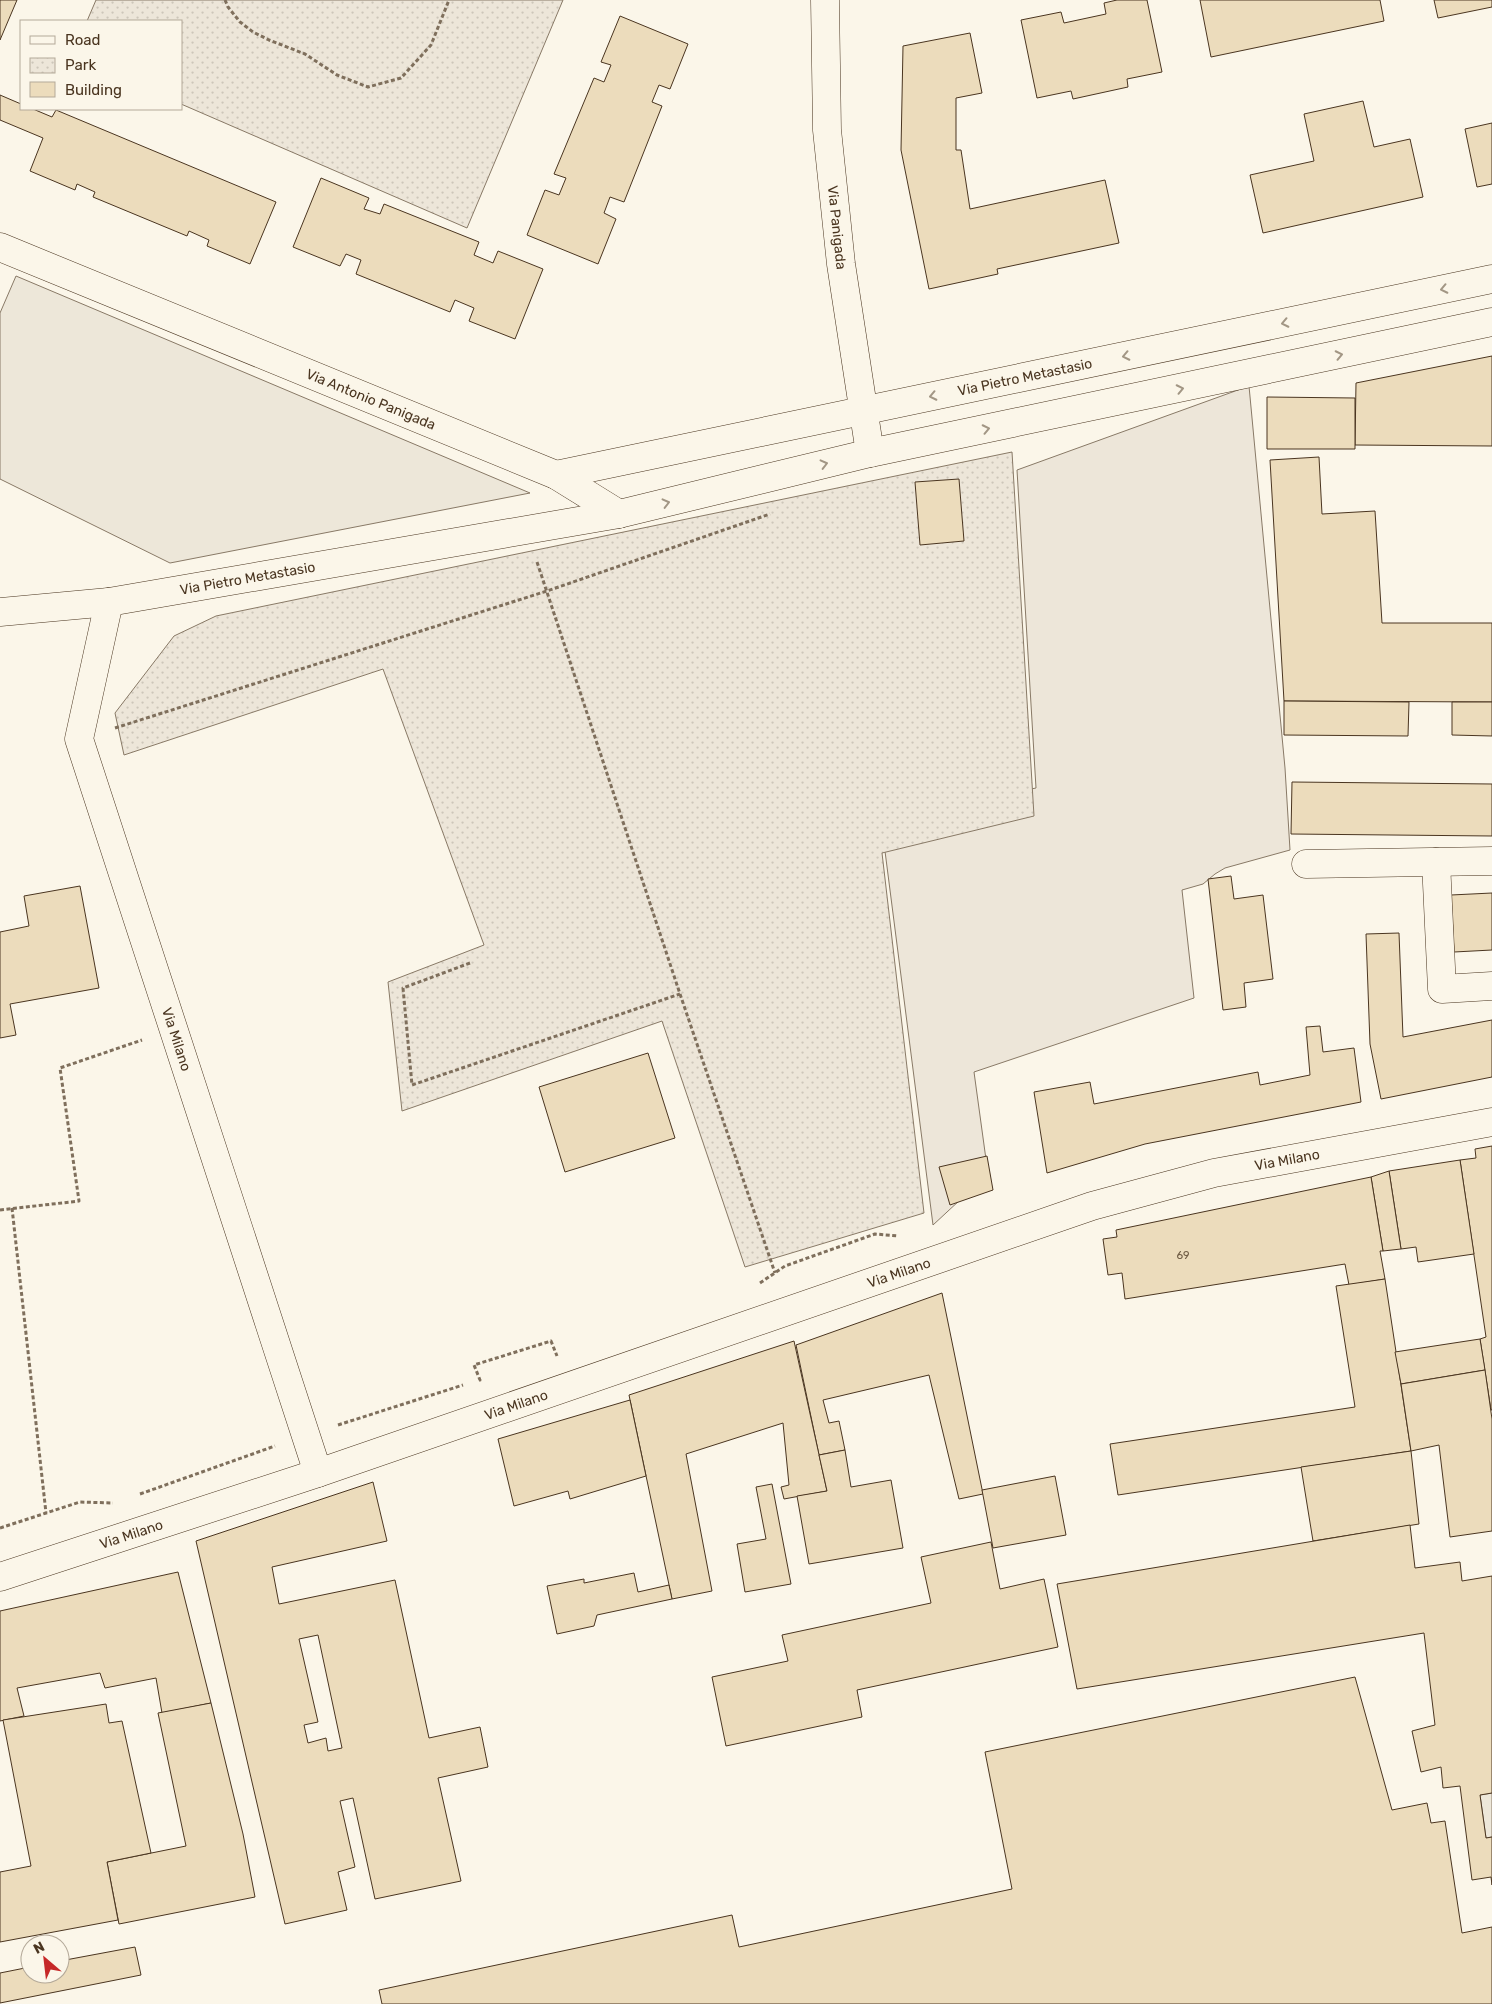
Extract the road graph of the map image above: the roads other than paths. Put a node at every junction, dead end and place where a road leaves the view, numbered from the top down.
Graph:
1 (824, 0) edge
2 (0, 247) edge
3 (1492, 279) edge
4 (1492, 322) edge
5 (863, 411) junction
6 (870, 453) junction
7 (556, 475) junction
8 (619, 514) junction
9 (109, 602) junction
10 (0, 612) edge
11 (1492, 861) edge
12 (1436, 862) junction
13 (1306, 864) dead end
14 (1492, 986) edge
15 (1492, 1122) edge
16 (318, 1472) junction
17 (0, 1578) edge

1 - 5 street, Via Panigada
2 - 7 street, Via Antonio Panigada
3 -> 5 street, Via Pietro Metastasio
6 -> 4 street
5 - 6 street, Via Panigada
5 - 7 street, Via Pietro Metastasio
8 -> 6 street
7 - 8 street, Via Antonio Panigada
8 - 9 street, Via Pietro Metastasio
9 - 10 street, Via Pietro Metastasio
9 - 16 street, Via Milano
11 - 12 street
12 - 13 street
12 - 14 street
15 - 16 street, Via Milano
16 - 17 street, Via Milano

